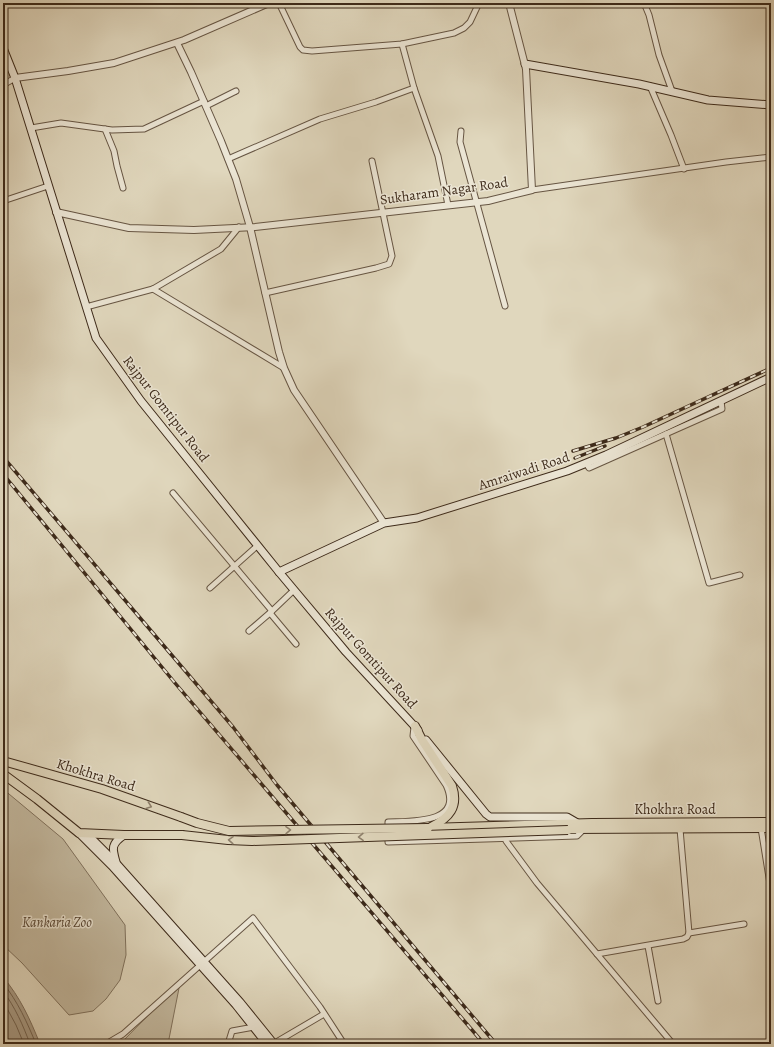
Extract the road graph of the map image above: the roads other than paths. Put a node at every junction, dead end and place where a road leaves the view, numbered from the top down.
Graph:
1 (269, 3) edge
2 (279, 3) edge
3 (479, 3) edge
4 (509, 3) edge
5 (644, 3) edge
6 (177, 43) junction
7 (402, 44) junction
8 (3, 48) edge
9 (5, 56) edge
10 (525, 64) junction
11 (15, 78) junction
12 (3, 85) edge
13 (650, 86) junction
14 (414, 88) junction
15 (236, 91) dead end
16 (672, 91) junction
17 (205, 104) junction
18 (771, 105) edge
19 (31, 128) junction
20 (105, 129) junction
21 (461, 131) dead end
22 (771, 157) edge
23 (228, 159) junction
24 (372, 161) dead end
25 (684, 169) junction
26 (48, 186) junction
27 (123, 188) dead end
28 (532, 190) junction
29 (3, 201) edge
30 (476, 202) junction
31 (448, 205) junction
32 (56, 212) junction
33 (383, 212) junction
34 (239, 227) junction
35 (250, 227) junction
36 (153, 289) junction
37 (265, 293) junction
38 (505, 306) dead end
39 (86, 307) junction
40 (284, 368) junction
41 (771, 378) edge
42 (721, 401) junction
43 (666, 434) junction
44 (586, 463) junction
45 (173, 492) dead end
46 (384, 523) junction
47 (257, 546) junction
48 (234, 567) junction
49 (279, 572) junction
50 (740, 574) dead end
51 (210, 588) dead end
52 (294, 590) junction
53 (271, 612) junction
54 (249, 631) dead end
55 (296, 644) dead end
56 (415, 726) junction
57 (3, 768) edge
58 (771, 822) edge
59 (568, 827) junction
60 (584, 827) junction
61 (428, 828) junction
62 (761, 828) junction
63 (771, 828) edge
64 (680, 829) junction
65 (78, 833) junction
66 (87, 834) junction
67 (124, 836) junction
68 (506, 841) dead end
69 (116, 863) junction
70 (771, 890) edge
71 (744, 924) dead end
72 (689, 932) junction
73 (648, 946) junction
74 (597, 954) junction
75 (202, 963) junction
76 (658, 1001) dead end
77 (324, 1014) junction
78 (254, 1027) junction
79 (106, 1044) edge
80 (228, 1044) edge
81 (267, 1044) edge
82 (274, 1044) edge
83 (344, 1044) edge
84 (673, 1044) edge

1 - 6 street
2 - 7 street
3 - 7 street
4 - 10 street
5 - 16 street
6 - 11 street
6 - 17 street
7 - 14 street
8 - 9 main road, Rajpur Gomtipur Road
9 - 11 main road, Rajpur Gomtipur Road
10 - 13 main road
10 - 28 street
11 - 12 street
11 - 19 main road, Rajpur Gomtipur Road
13 - 16 main road
13 - 25 street
14 - 23 street
14 - 31 street
15 - 17 street
16 - 18 main road
17 - 20 street
17 - 23 street
19 - 20 street
19 - 26 main road, Rajpur Gomtipur Road
20 - 27 street
21 - 30 street
22 - 25 street
23 - 35 street
24 - 33 street
25 - 28 street
26 - 29 street
26 - 32 main road, Rajpur Gomtipur Road
28 - 30 street, Sukharam Nagar Road
30 - 31 street, Sukharam Nagar Road
30 - 38 street
31 - 33 street, Sukharam Nagar Road
32 - 34 street, Sukharam Nagar Road
32 - 39 main road, Rajpur Gomtipur Road
33 - 35 street, Sukharam Nagar Road
33 - 37 street
34 - 35 street, Sukharam Nagar Road
34 - 36 street
35 - 37 street
36 - 39 street
36 - 40 street
37 - 40 street
39 - 47 main road, Rajpur Gomtipur Road
40 - 46 street
41 - 42 main road, Amraiwadi Road
42 - 43 street
42 - 44 main road, Amraiwadi Road
43 - 44 street
43 - 50 street
44 - 46 main road, Amraiwadi Road
45 - 48 street
46 - 49 main road, Amraiwadi Road
47 - 48 street
47 - 49 main road, Rajpur Gomtipur Road
48 - 51 street
48 - 53 street
49 - 52 main road, Rajpur Gomtipur Road
52 - 53 street
52 - 56 main road, Rajpur Gomtipur Road
53 - 54 street
53 - 55 street
56 - 60 main road, Rajpur Gomtipur Road
56 - 60 street
56 - 61 main road
57 -> 61 main road, Khokhra Road, bridge
57 - 65 main road
57 - 66 main road
58 - 60 main road, Khokhra Road
59 - 60 main road, Khokhra Road
59 - 61 main road, Khokhra Road
59 -> 67 main road, bridge
60 - 64 main road, Khokhra Road
62 - 63 main road, Khokhra Road
62 - 64 main road, Khokhra Road
62 - 70 street
64 - 72 street
65 - 66 main road
65 - 75 main road
66 - 67 main road
66 - 69 main road
67 - 69 main road
68 - 74 street
69 - 75 main road
71 - 72 street
72 - 73 street
73 - 74 street
73 - 76 street
74 - 84 street
75 - 77 street
75 - 78 main road
75 - 79 street
75 - 82 main road
77 - 82 street
77 - 83 street
78 - 80 street
78 - 81 main road

